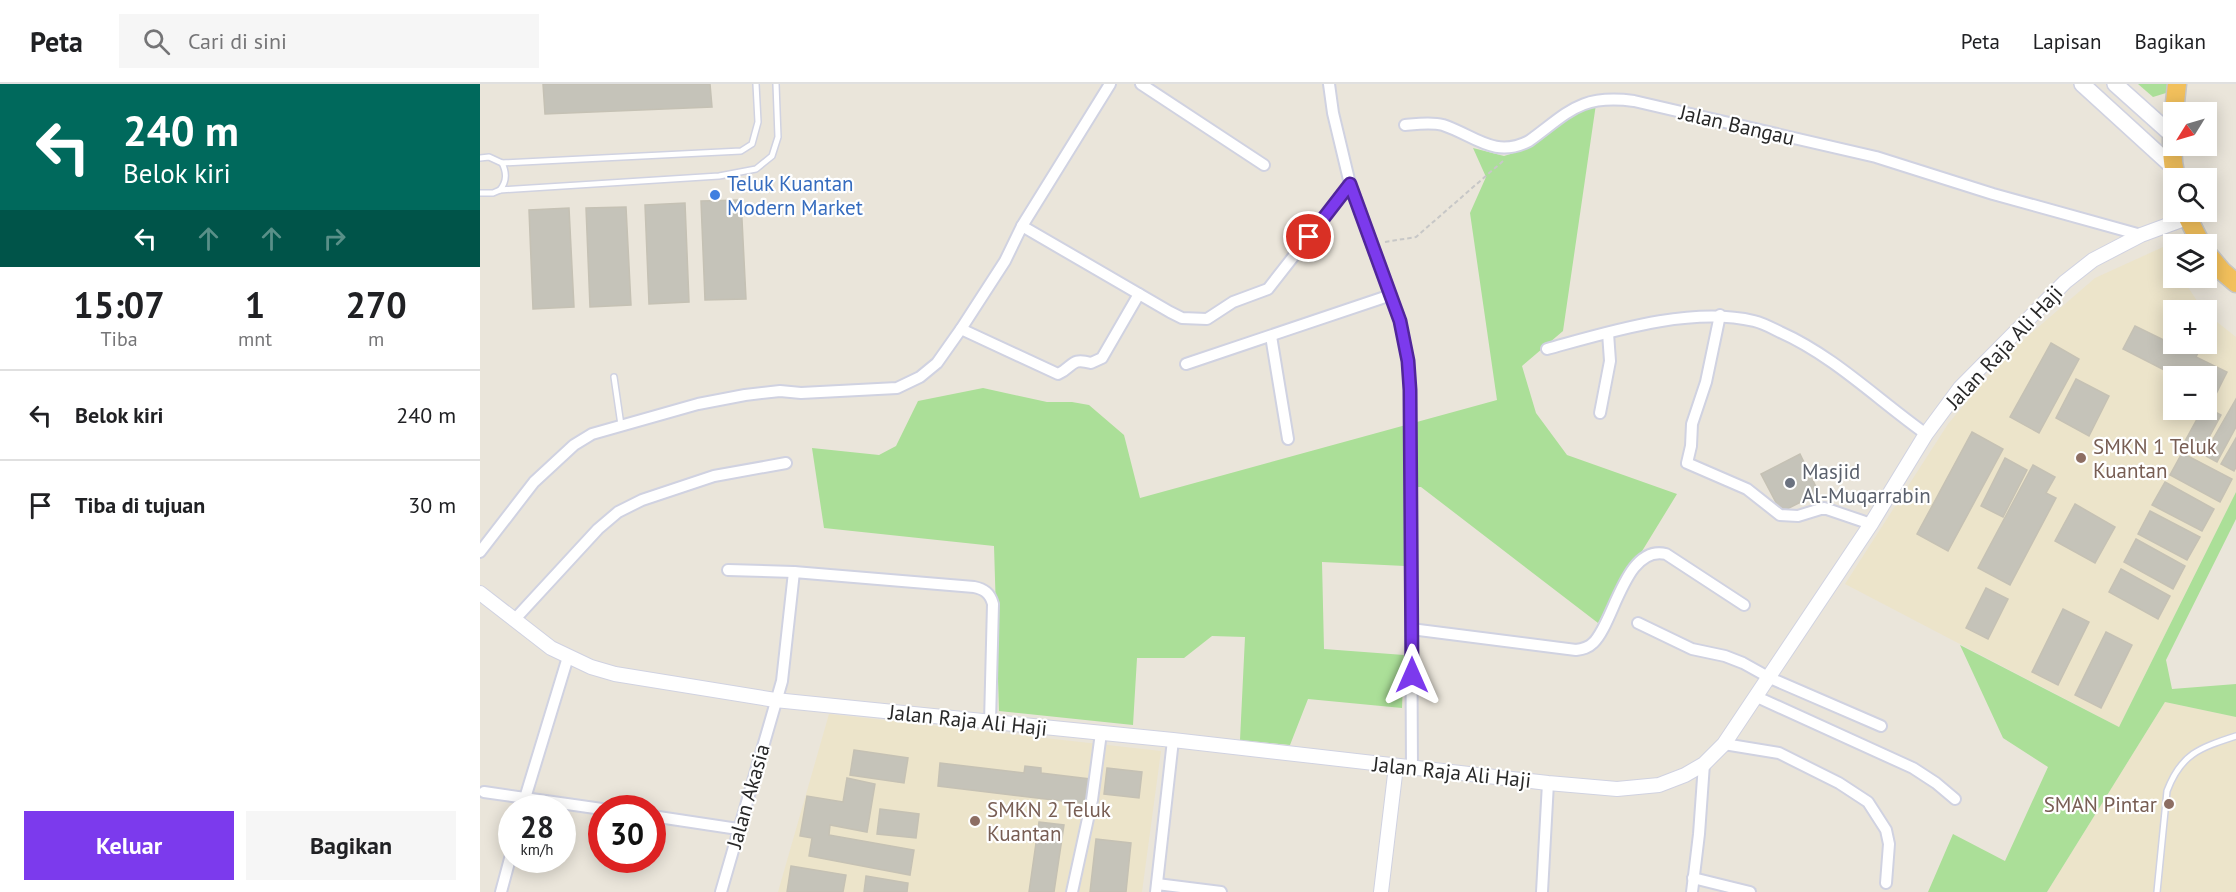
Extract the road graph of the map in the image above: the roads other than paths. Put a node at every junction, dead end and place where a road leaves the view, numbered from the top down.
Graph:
1 (756, 84) edge
2 (776, 84) edge
3 (1110, 84) edge
4 (1141, 84) edge
5 (1329, 84) edge
6 (2082, 84) edge
7 (2115, 84) edge
8 (2177, 84) edge
9 (2175, 102) edge
10 (1405, 125) dead end
11 (2163, 127) edge
12 (480, 158) edge
13 (502, 163) junction
14 (1264, 165) dead end
15 (2170, 168) edge
16 (1350, 184) junction
17 (500, 190) junction
18 (480, 193) edge
19 (2170, 222) edge
20 (1022, 226) junction
21 (2141, 235) junction
22 (2217, 265) edge
23 (2236, 283) edge
24 (1139, 294) junction
25 (1391, 295) junction
26 (1720, 315) junction
27 (961, 329) junction
28 (1608, 333) junction
29 (1271, 336) junction
30 (1547, 349) dead end
31 (1186, 364) dead end
32 (614, 377) dead end
33 (1600, 413) dead end
34 (621, 425) junction
35 (1926, 434) junction
36 (1288, 439) dead end
37 (786, 464) dead end
38 (1871, 524) junction
39 (480, 552) edge
40 (728, 570) dead end
41 (794, 572) junction
42 (480, 593) edge
43 (1744, 605) dead end
44 (515, 620) junction
45 (1638, 623) dead end
46 (1411, 629) junction
47 (568, 657) junction
48 (1770, 678) junction
49 (1757, 697) junction
50 (775, 700) junction
51 (990, 722) junction
52 (1881, 726) dead end
53 (1101, 733) junction
54 (2236, 736) edge
55 (1173, 741) junction
56 (1724, 744) junction
57 (1704, 764) junction
58 (1396, 766) junction
59 (1412, 767) junction
60 (1548, 783) junction
61 (484, 792) dead end
62 (526, 795) edge
63 (498, 796) edge
64 (1955, 799) dead end
65 (666, 818) edge
66 (738, 829) junction
67 (506, 873) edge
68 (1694, 878) junction
69 (1886, 883) dead end
70 (1157, 888) edge
71 (501, 892) edge
72 (721, 892) edge
73 (1071, 892) edge
74 (1221, 892) edge
75 (1381, 892) edge
76 (1542, 892) edge
77 (1692, 892) edge
78 (1750, 892) edge
79 (2157, 892) edge

1 - 13 lane
2 - 17 lane
3 - 20 street
4 - 14 street
5 - 16 street
6 - 15 main road
7 - 11 main road
8 - 9 highway
10 - 21 street, Jalan Bangau
12 - 13 lane
13 - 17 lane
16 - 24 street
16 - 25 street
17 - 18 lane
19 - 21 street, Jalan Raja Ali Haji
20 - 24 street
20 - 27 street
21 - 35 street, Jalan Raja Ali Haji
22 - 23 highway
24 - 27 street
25 - 29 street
25 - 46 street
26 - 28 street
26 - 35 street
26 - 38 street
27 - 34 street
28 - 30 street
28 - 33 street
29 - 31 street
29 - 36 street
32 - 34 lane
34 - 39 street
35 - 38 street, Jalan Raja Ali Haji
37 - 44 street
38 - 48 street, Jalan Raja Ali Haji
40 - 41 street
41 - 50 street, Jalan Akasia
41 - 51 street
42 - 44 street, Jalan Raja Ali Haji
43 - 46 street
44 - 47 street, Jalan Raja Ali Haji
45 - 48 street
46 - 59 street
47 - 50 street, Jalan Raja Ali Haji
47 - 62 street
48 - 49 street, Jalan Raja Ali Haji
48 - 52 street
49 - 56 street, Jalan Raja Ali Haji
49 - 64 street
50 - 51 street, Jalan Raja Ali Haji
50 - 66 street, Jalan Akasia
51 - 53 street, Jalan Raja Ali Haji
53 - 55 street, Jalan Raja Ali Haji
53 - 73 street
54 - 79 lane
55 - 58 street, Jalan Raja Ali Haji
55 - 70 street
56 - 57 street, Jalan Raja Ali Haji
56 - 69 street
57 - 60 street, Jalan Raja Ali Haji
57 - 68 street
58 - 59 street, Jalan Raja Ali Haji
58 - 75 street
59 - 60 street, Jalan Raja Ali Haji
60 - 76 street
61 - 63 street
65 - 66 street
66 - 72 street, Jalan Akasia
67 - 71 street
68 - 77 street
68 - 78 street
70 - 74 street

